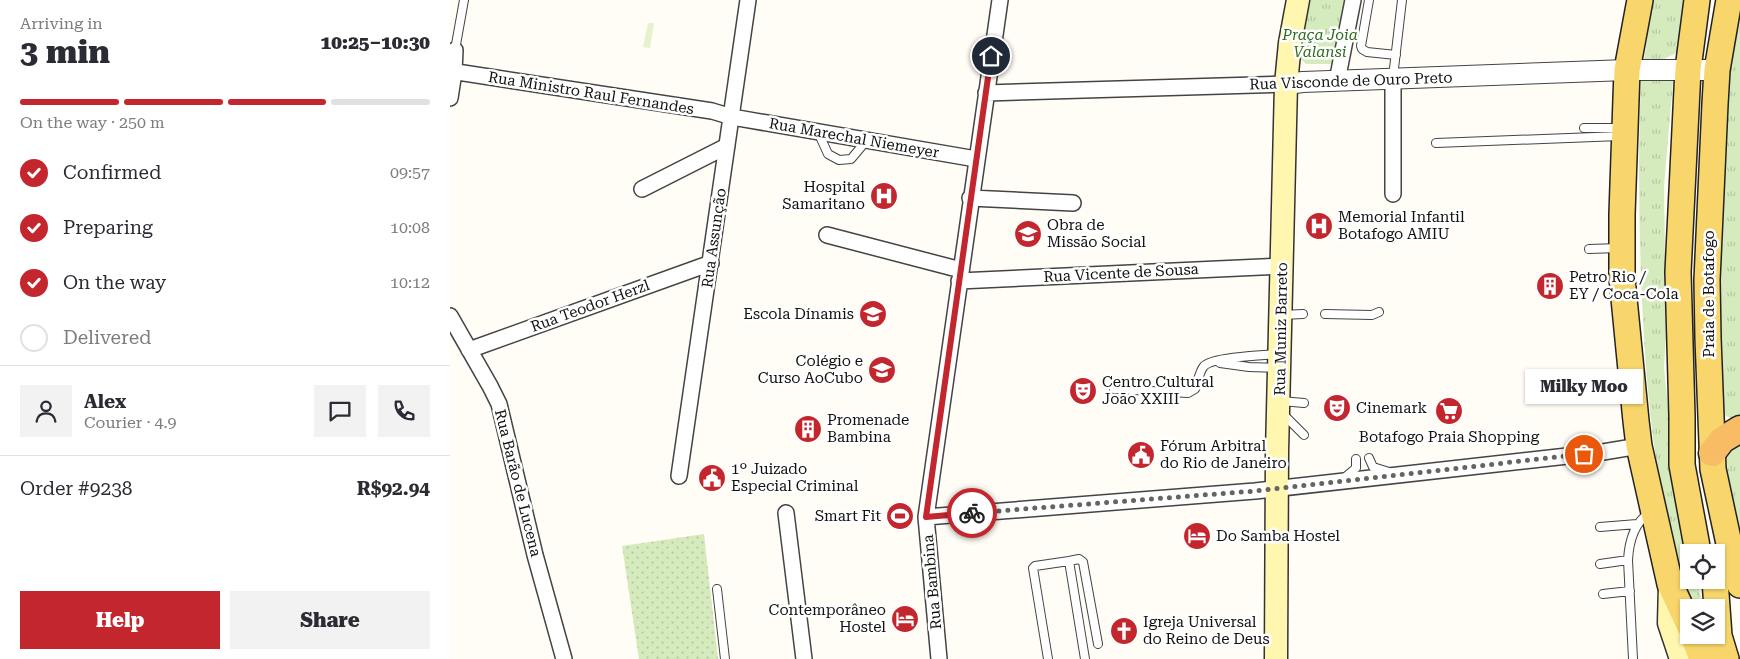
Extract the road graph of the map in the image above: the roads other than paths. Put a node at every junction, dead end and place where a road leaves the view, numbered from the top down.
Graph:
1 (464, 0) edge
2 (748, 0) edge
3 (1000, 0) edge
4 (1298, 0) edge
5 (1353, 0) edge
6 (1369, 0) edge
7 (1402, 0) edge
8 (1640, 0) edge
9 (1697, 0) edge
10 (1729, 0) edge
11 (455, 50) joint
12 (1396, 55) junction
13 (1688, 69) junction
14 (1627, 70) junction
15 (1717, 70) junction
16 (452, 71) edge
17 (1393, 79) junction
18 (1337, 82) junction
19 (1286, 84) junction
20 (986, 93) junction
21 (450, 98) edge
22 (732, 117) junction
23 (1584, 128) dead end
24 (818, 132) junction
25 (1625, 132) junction
26 (867, 140) junction
27 (1436, 143) dead end
28 (727, 146) junction
29 (976, 159) junction
30 (642, 189) dead end
31 (1393, 194) dead end
32 (970, 198) junction
33 (1073, 203) dead end
34 (827, 235) dead end
35 (1589, 248) dead end
36 (1622, 248) junction
37 (711, 263) junction
38 (1282, 266) junction
39 (960, 276) junction
40 (1379, 312) dead end
41 (1325, 314) dead end
42 (450, 316) edge
43 (469, 350) junction
44 (1281, 361) junction
45 (1211, 362) junction
46 (1114, 389) dead end
47 (1304, 403) dead end
48 (1279, 405) junction
49 (1740, 429) edge
50 (1304, 435) dead end
51 (1639, 446) junction
52 (1369, 458) dead end
53 (1356, 460) dead end
54 (1713, 461) junction
55 (1403, 475) junction
56 (679, 476) dead end
57 (1338, 482) junction
58 (1277, 487) junction
59 (786, 513) dead end
60 (1646, 516) junction
61 (926, 517) junction
62 (1600, 527) dead end
63 (1696, 544) edge
64 (1713, 544) edge
65 (1628, 560) junction
66 (1070, 561) junction
67 (1600, 564) dead end
68 (1670, 584) junction
69 (1740, 586) edge
70 (717, 589) dead end
71 (1630, 591) junction
72 (1603, 594) dead end
73 (1680, 606) edge
74 (1098, 644) dead end
75 (1696, 644) edge
76 (564, 659) edge
77 (725, 659) edge
78 (804, 659) edge
79 (939, 659) edge
80 (1048, 659) edge
81 (1085, 659) edge
82 (1276, 659) edge
83 (1633, 659) edge
84 (1681, 659) edge
85 (1702, 659) edge

1 - 11 lane
2 - 22 street, Rua Assunção
3 - 20 street, Rua Bambina
4 - 19 main road, Rua Muniz Barreto
5 - 18 street
6 - 12 lane
7 - 12 lane
8 - 14 main road
9 - 13 main road, Praia de Botafogo
10 - 15 main road, Praia de Botafogo
11 - 16 street
12 - 17 lane
13 - 14 street, Rua Visconde de Ouro Preto
13 - 15 street, Rua Visconde de Ouro Preto
13 - 63 main road, Praia de Botafogo
14 - 17 street, Rua Visconde de Ouro Preto
14 - 25 main road
15 - 54 main road, Praia de Botafogo
16 - 21 street
16 - 22 street, Rua Ministro Raul Fernandes
17 - 18 street, Rua Visconde de Ouro Preto
17 - 31 street
18 - 19 street, Rua Visconde de Ouro Preto
19 - 20 street, Rua Visconde de Ouro Preto
19 - 38 main road, Rua Muniz Barreto
20 - 29 street, Rua Bambina
22 - 24 street, Rua Marechal Niemeyer
22 - 28 street, Rua Assunção
23 - 25 lane
24 - 26 street, Rua Marechal Niemeyer
24 - 26 lane
25 - 27 lane
25 - 36 main road
26 - 29 street, Rua Marechal Niemeyer
28 - 30 street
28 - 37 street, Rua Assunção
29 - 32 street, Rua Bambina
32 - 33 street
32 - 39 street, Rua Bambina
34 - 39 street, Rua Vicente de Sousa
35 - 36 lane
36 - 51 main road
37 - 43 street, Rua Teodor Herzl
37 - 56 street, Rua Assunção
38 - 39 street, Rua Vicente de Sousa
38 - 44 main road, Rua Muniz Barreto
39 - 61 street, Rua Bambina
40 - 41 lane
42 - 43 street, Rua Barão de Lucena
43 - 76 street, Rua Barão de Lucena
44 - 45 lane
44 - 45 lane
44 - 48 main road, Rua Muniz Barreto
45 - 46 lane
47 - 48 lane
48 - 50 lane
48 - 58 main road, Rua Muniz Barreto
49 - 54 highway
51 - 55 street
51 - 60 main road
52 - 55 lane
53 - 57 lane
54 - 64 main road
54 - 69 main road, Praia de Botafogo
55 - 57 street
57 - 58 street
58 - 61 street
58 - 82 main road, Rua Muniz Barreto
59 - 78 street
60 - 62 lane
60 - 65 lane
60 - 68 main road
61 - 79 street, Rua Bambina
65 - 67 lane
65 - 71 lane
66 - 74 lane
66 - 80 lane
66 - 81 lane
68 - 73 main road
68 - 84 main road
70 - 77 lane
71 - 72 lane
71 - 83 lane
75 - 85 main road

